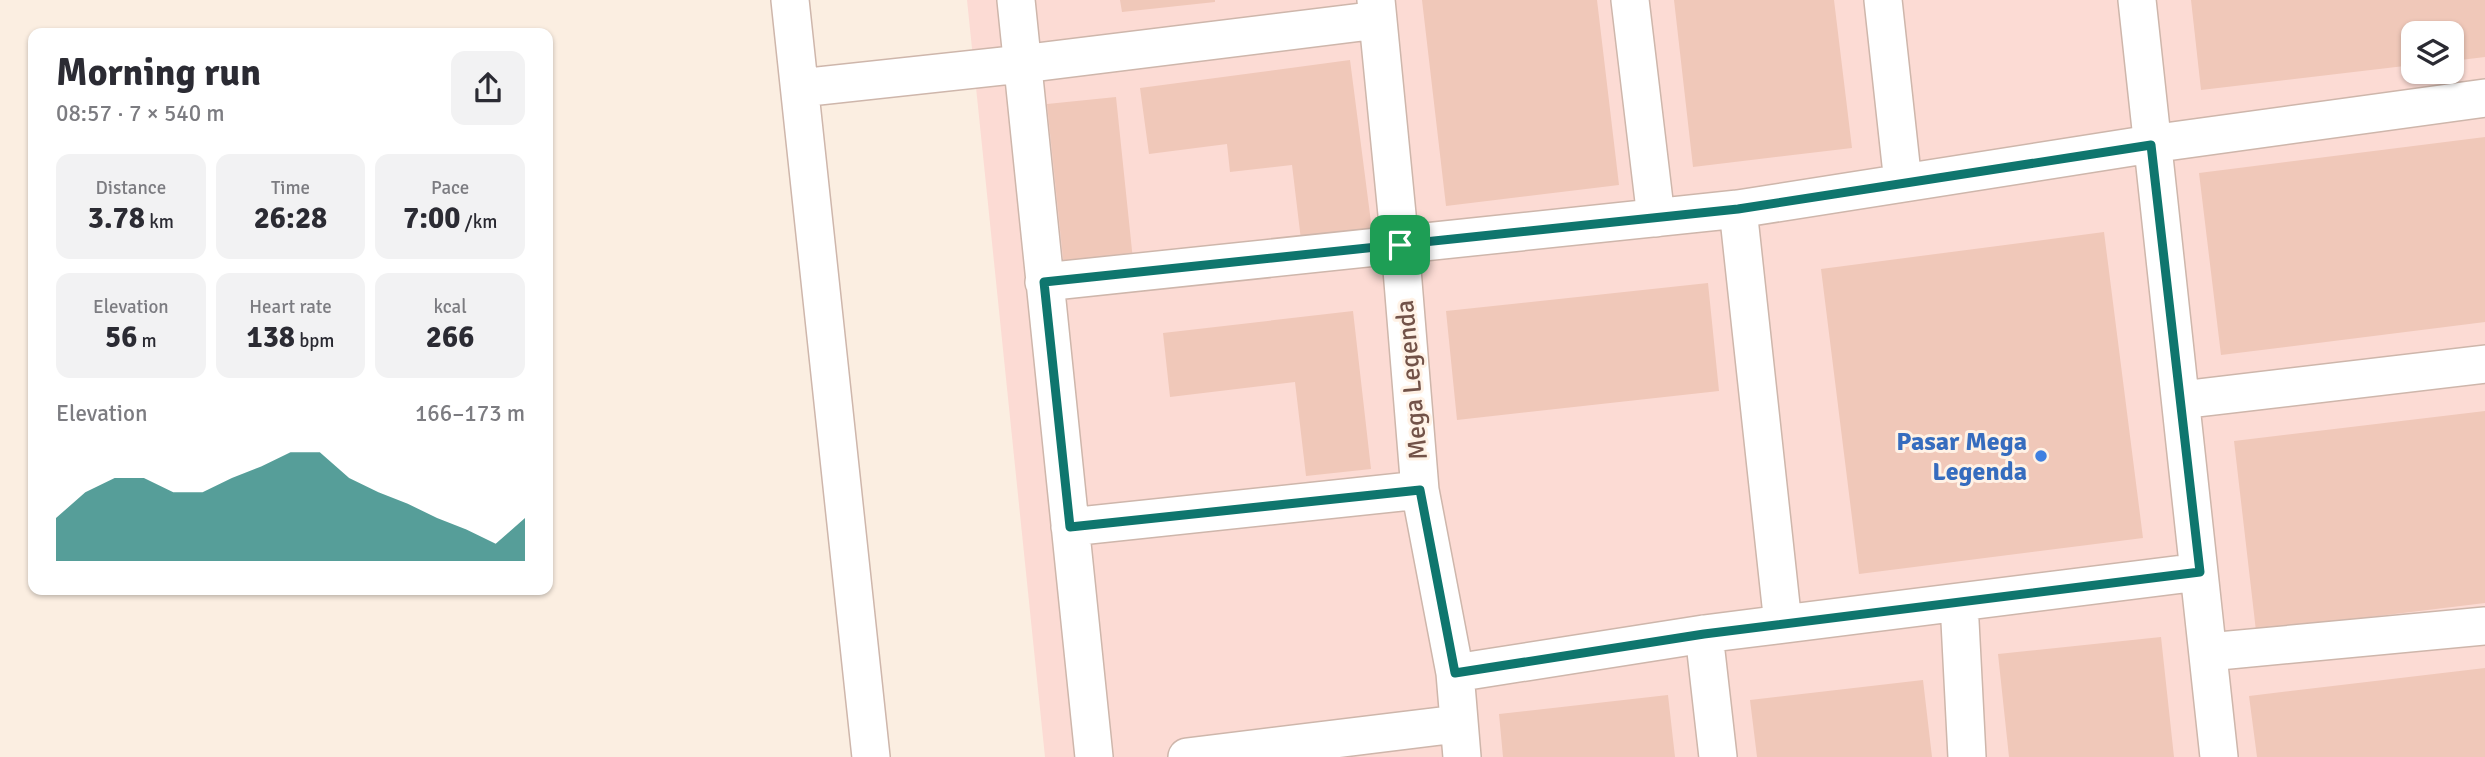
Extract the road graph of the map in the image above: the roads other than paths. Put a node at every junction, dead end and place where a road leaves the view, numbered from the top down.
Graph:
1 (790, 0) edge
2 (1016, 0) edge
3 (1630, 0) edge
4 (1882, 0) edge
5 (2137, 0) edge
6 (1377, 10) edge
7 (1022, 64) junction
8 (800, 88) junction
9 (2485, 98) edge
10 (2151, 145) junction
11 (1903, 183) junction
12 (1738, 209) junction
13 (1656, 218) junction
14 (1400, 245) junction
15 (1044, 282) junction
16 (2485, 364) edge
17 (2181, 400) junction
18 (1420, 490) junction
19 (1070, 527) junction
20 (2200, 572) junction
21 (1959, 602) junction
22 (1783, 624) junction
23 (2485, 625) edge
24 (1704, 634) junction
25 (2208, 652) junction
26 (1455, 673) junction
27 (1460, 741) edge
28 (871, 757) edge
29 (1094, 757) edge
30 (1187, 757) edge
31 (1718, 757) edge
32 (1967, 757) edge
33 (2219, 757) edge

1 - 8 street
2 - 7 street
3 - 13 street
4 - 11 street
5 - 10 street
6 - 7 street
6 - 14 street, Mega Legenda
7 - 8 street
7 - 15 street
8 - 28 street
9 - 10 street
10 - 11 street
10 - 17 street
11 - 12 street
12 - 13 street
12 - 22 street
13 - 14 street
14 - 15 street
14 - 18 street, Mega Legenda
15 - 19 street
16 - 17 street
17 - 20 street
18 - 19 street
18 - 26 street, Mega Legenda
19 - 29 street
20 - 21 street
20 - 25 street
21 - 22 street
21 - 32 street
22 - 24 street
23 - 25 street
24 - 26 street
24 - 31 street
25 - 33 street
26 - 27 street, Mega Legenda
27 - 30 street

